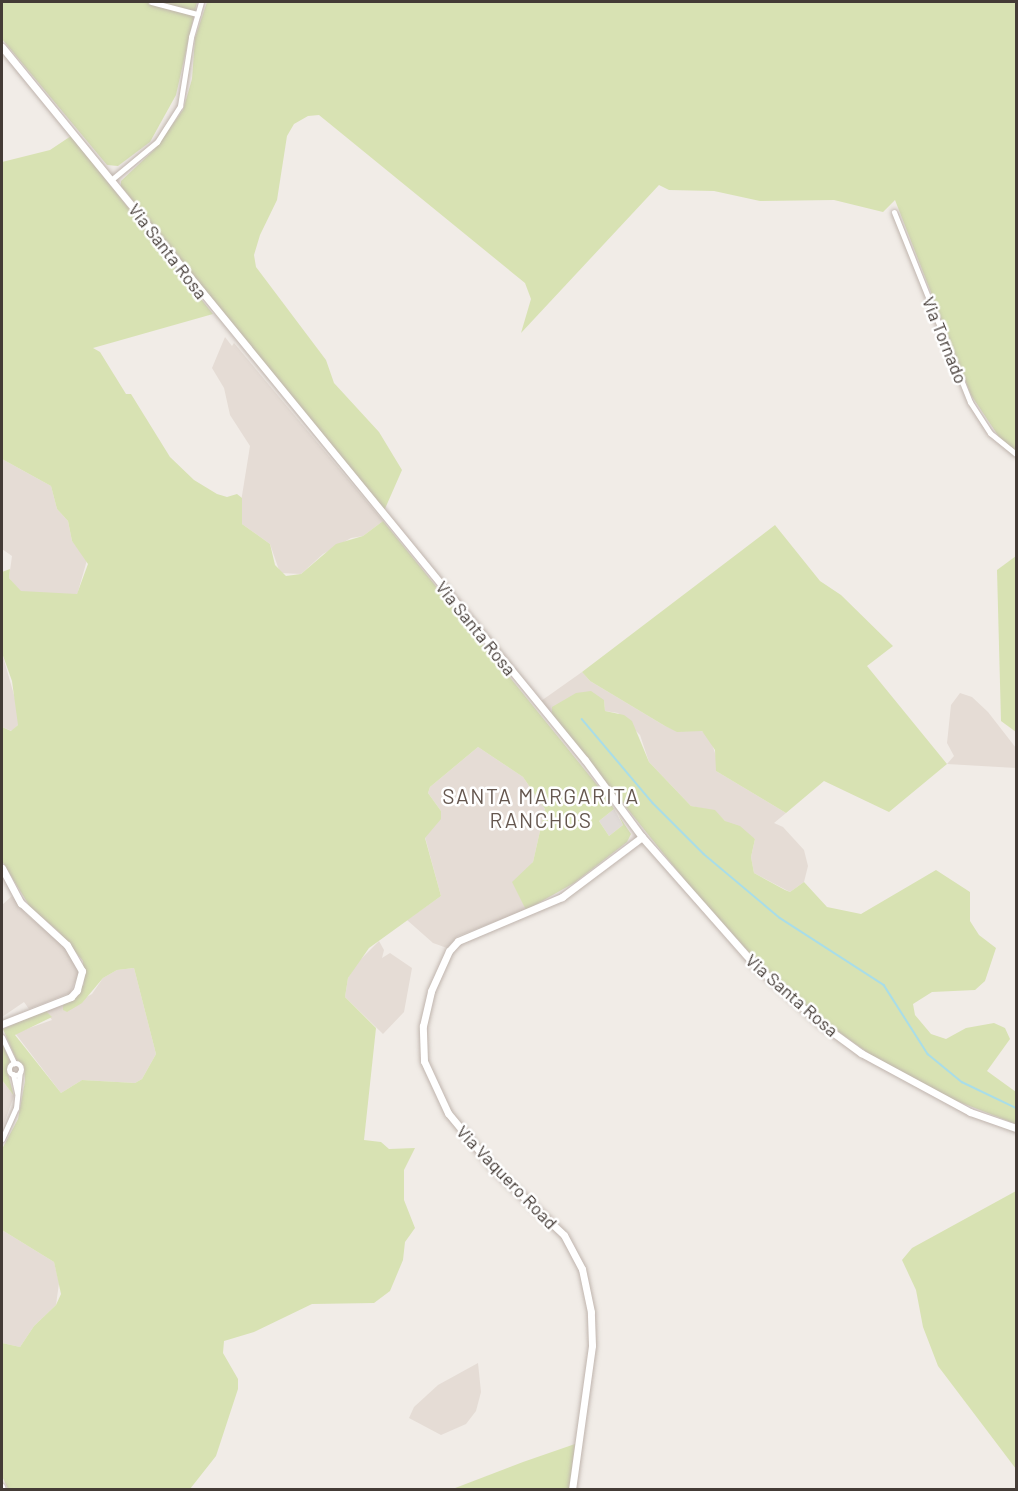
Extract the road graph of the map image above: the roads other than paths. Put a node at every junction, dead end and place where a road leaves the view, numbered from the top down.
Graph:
1 (151, 2) edge
2 (201, 2) edge
3 (197, 14) junction
4 (2, 47) edge
5 (111, 180) junction
6 (894, 212) dead end
7 (1017, 454) edge
8 (642, 837) junction
9 (2, 868) edge
10 (2, 1024) edge
11 (2, 1037) edge
12 (14, 1063) junction
13 (20, 1072) junction
14 (13, 1074) junction
15 (18, 1095) junction
16 (1017, 1128) edge
17 (2, 1139) edge
18 (572, 1490) edge

1 - 3 street
2 - 3 street
3 - 5 street
4 - 5 street, Via Santa Rosa
5 - 8 street, Via Santa Rosa
6 - 7 street, Via Tornado
8 - 16 street, Via Santa Rosa
8 - 18 street, Via Vaquero Road
9 - 10 street
11 - 12 street
12 - 13 street
12 - 14 street
13 - 14 street
13 - 15 street
14 - 15 street
15 - 17 street

